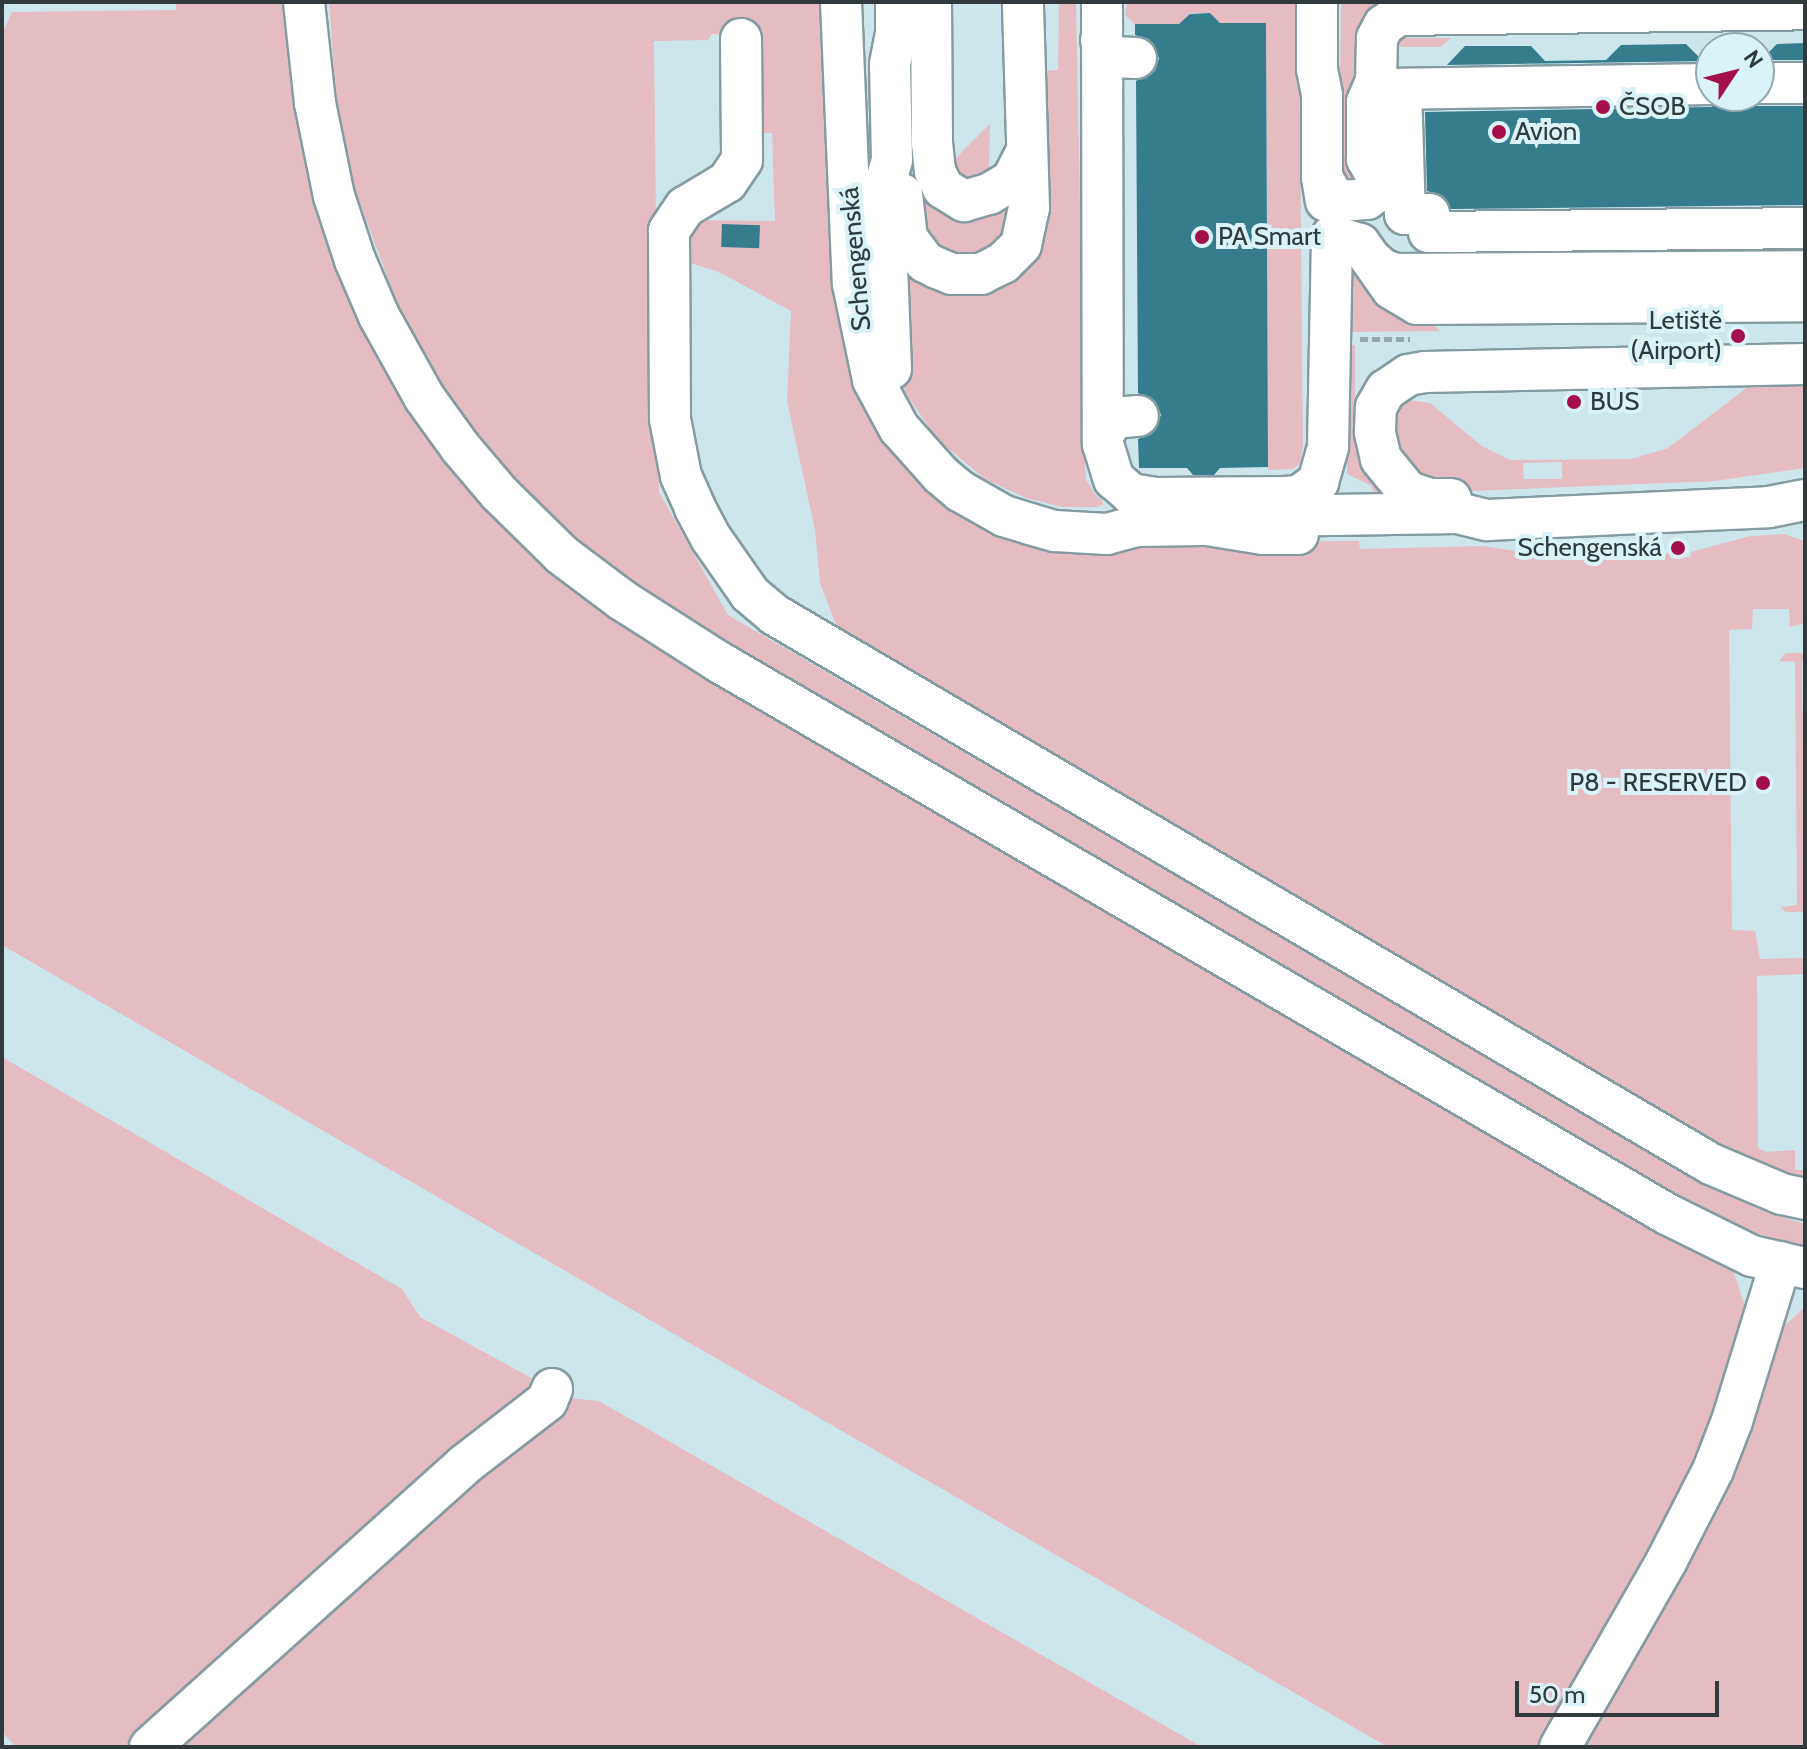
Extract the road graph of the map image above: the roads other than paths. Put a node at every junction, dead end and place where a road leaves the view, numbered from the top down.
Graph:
1 (304, 2) edge
2 (896, 2) edge
3 (931, 2) edge
4 (1023, 2) edge
5 (1317, 2) edge
6 (1334, 2) edge
7 (853, 6) edge
8 (1805, 9) edge
9 (1101, 21) edge
10 (741, 39) dead end
11 (1136, 58) dead end
12 (890, 64) junction
13 (1775, 83) edge
14 (1805, 83) edge
15 (1695, 84) edge
16 (1322, 95) junction
17 (1027, 151) junction
18 (892, 160) junction
19 (1322, 177) junction
20 (1805, 228) edge
21 (1653, 230) junction
22 (1332, 236) junction
23 (1372, 260) junction
24 (1805, 271) edge
25 (1655, 272) junction
26 (1805, 301) edge
27 (1805, 354) edge
28 (1805, 364) edge
29 (1376, 407) junction
30 (1803, 504) edge
31 (1587, 515) junction
32 (1136, 526) junction
33 (1805, 1199) edge
34 (1793, 1265) edge
35 (552, 1389) dead end
36 (150, 1747) edge
37 (1560, 1747) edge

1 - 34 street
2 - 12 street
3 - 17 street
4 - 17 street
5 - 16 street
6 - 16 street
7 - 12 street
7 - 32 street, Schengenská
8 - 19 street
9 - 11 street
9 - 22 street
10 - 33 street
12 - 18 street
13 - 14 street
15 - 21 street
16 - 19 street
17 - 18 street
18 - 32 street
19 - 22 street
20 - 21 street
21 - 25 street
22 - 23 street
23 - 25 street
23 - 26 street
24 - 25 street
27 - 29 street
28 - 29 street
29 - 31 street
30 - 31 street, Schengenská
31 - 32 street, Schengenská
34 - 37 street
35 - 36 street

